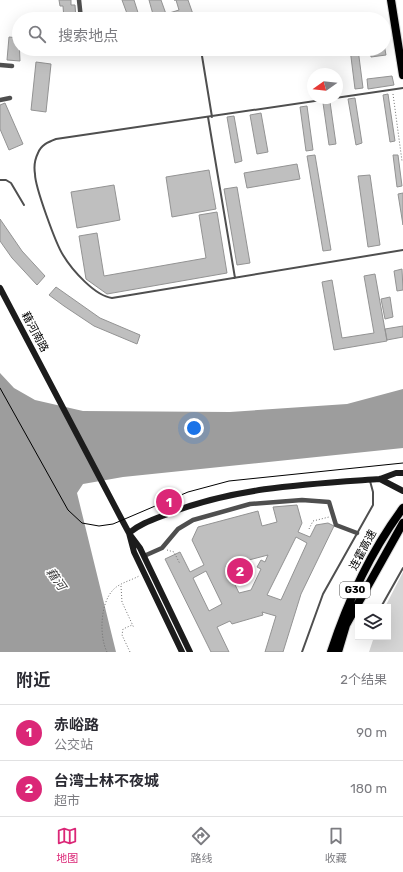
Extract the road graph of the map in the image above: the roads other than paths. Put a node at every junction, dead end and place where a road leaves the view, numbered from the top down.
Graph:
1 (79, 0) edge
2 (391, 0) edge
3 (80, 12) edge
4 (202, 56) dead end
5 (0, 65) edge
6 (12, 66) dead end
7 (403, 75) edge
8 (403, 88) edge
9 (10, 98) dead end
10 (0, 100) edge
11 (208, 117) junction
12 (212, 117) junction
13 (0, 180) edge
14 (24, 205) dead end
15 (403, 250) edge
16 (235, 278) junction
17 (0, 288) edge
18 (403, 473) edge
19 (380, 479) junction
20 (370, 480) junction
21 (403, 491) edge
22 (403, 508) edge
23 (403, 523) edge
24 (129, 533) junction
25 (356, 533) junction
26 (144, 556) junction
27 (403, 568) edge
28 (383, 604) edge
29 (182, 652) edge
30 (190, 652) edge
31 (302, 652) edge
32 (331, 652) edge
33 (338, 652) edge

1 - 3 street
2 - 7 highway
4 - 12 lane
5 - 6 street
8 - 12 lane
9 - 10 street
11 - 12 lane
11 - 16 lane
11 - 16 lane
13 - 14 lane
15 - 16 lane
17 - 24 main road, 藉河南路
18 - 19 main road
19 - 20 main road
19 - 21 main road
20 - 24 main road
20 - 25 lane
22 - 32 highway, 连霍高速 / G30
23 - 33 highway, 连霍高速 / G30
24 - 26 main road
24 - 29 main road
25 - 26 street
25 - 31 lane
26 - 30 main road
27 - 28 lane

